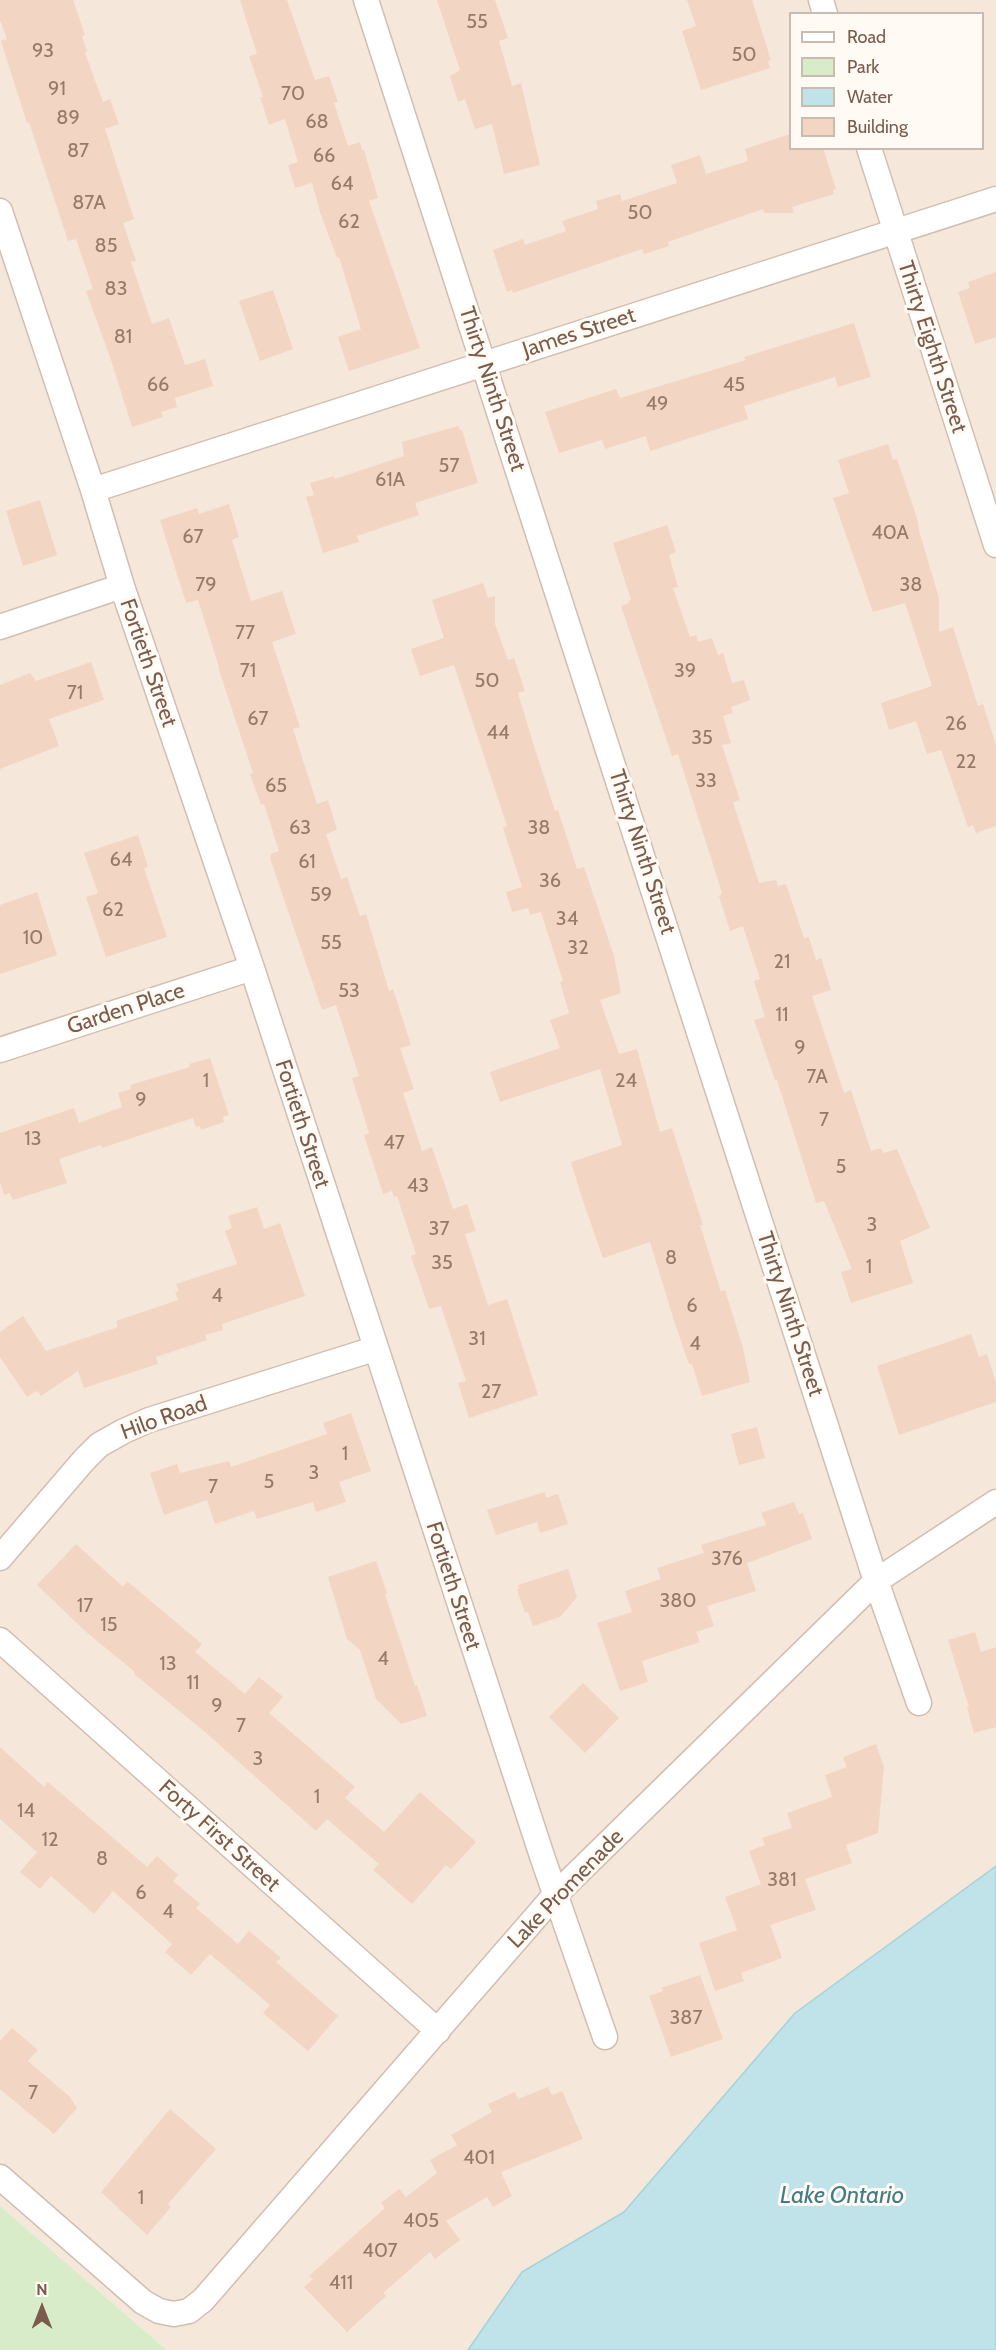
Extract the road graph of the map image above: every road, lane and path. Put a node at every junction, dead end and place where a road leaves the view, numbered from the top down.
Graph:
1 (366, 0) edge
2 (870, 150) edge
3 (996, 199) edge
4 (0, 211) edge
5 (895, 231) junction
6 (484, 364) junction
7 (93, 490) junction
8 (996, 545) edge
9 (122, 586) junction
10 (0, 627) edge
11 (252, 968) junction
12 (0, 1050) edge
13 (374, 1349) junction
14 (996, 1502) edge
15 (0, 1558) edge
16 (876, 1581) junction
17 (0, 1641) edge
18 (919, 1703) dead end
19 (555, 1895) junction
20 (438, 2031) junction
21 (605, 2037) dead end
22 (0, 2177) edge

1 - 6 street, Thirty Ninth Street
2 - 5 street, Thirty Eighth Street
3 - 5 street, James Street
4 - 7 street, Fortieth Street
5 - 6 street, James Street
5 - 8 street, Thirty Eighth Street
6 - 7 street, James Street
6 - 16 street, Thirty Ninth Street
7 - 9 street, Fortieth Street
9 - 10 street
9 - 11 street, Fortieth Street
11 - 12 street, Garden Place
11 - 13 street, Fortieth Street
13 - 15 street, Hilo Road
13 - 19 street, Fortieth Street
14 - 16 street, Lake Promenade
16 - 18 street, Thirty Ninth Street
16 - 19 street, Lake Promenade
17 - 20 street, Forty First Street
19 - 20 street, Lake Promenade
19 - 21 street, Fortieth Street
20 - 22 street, Lake Promenade

